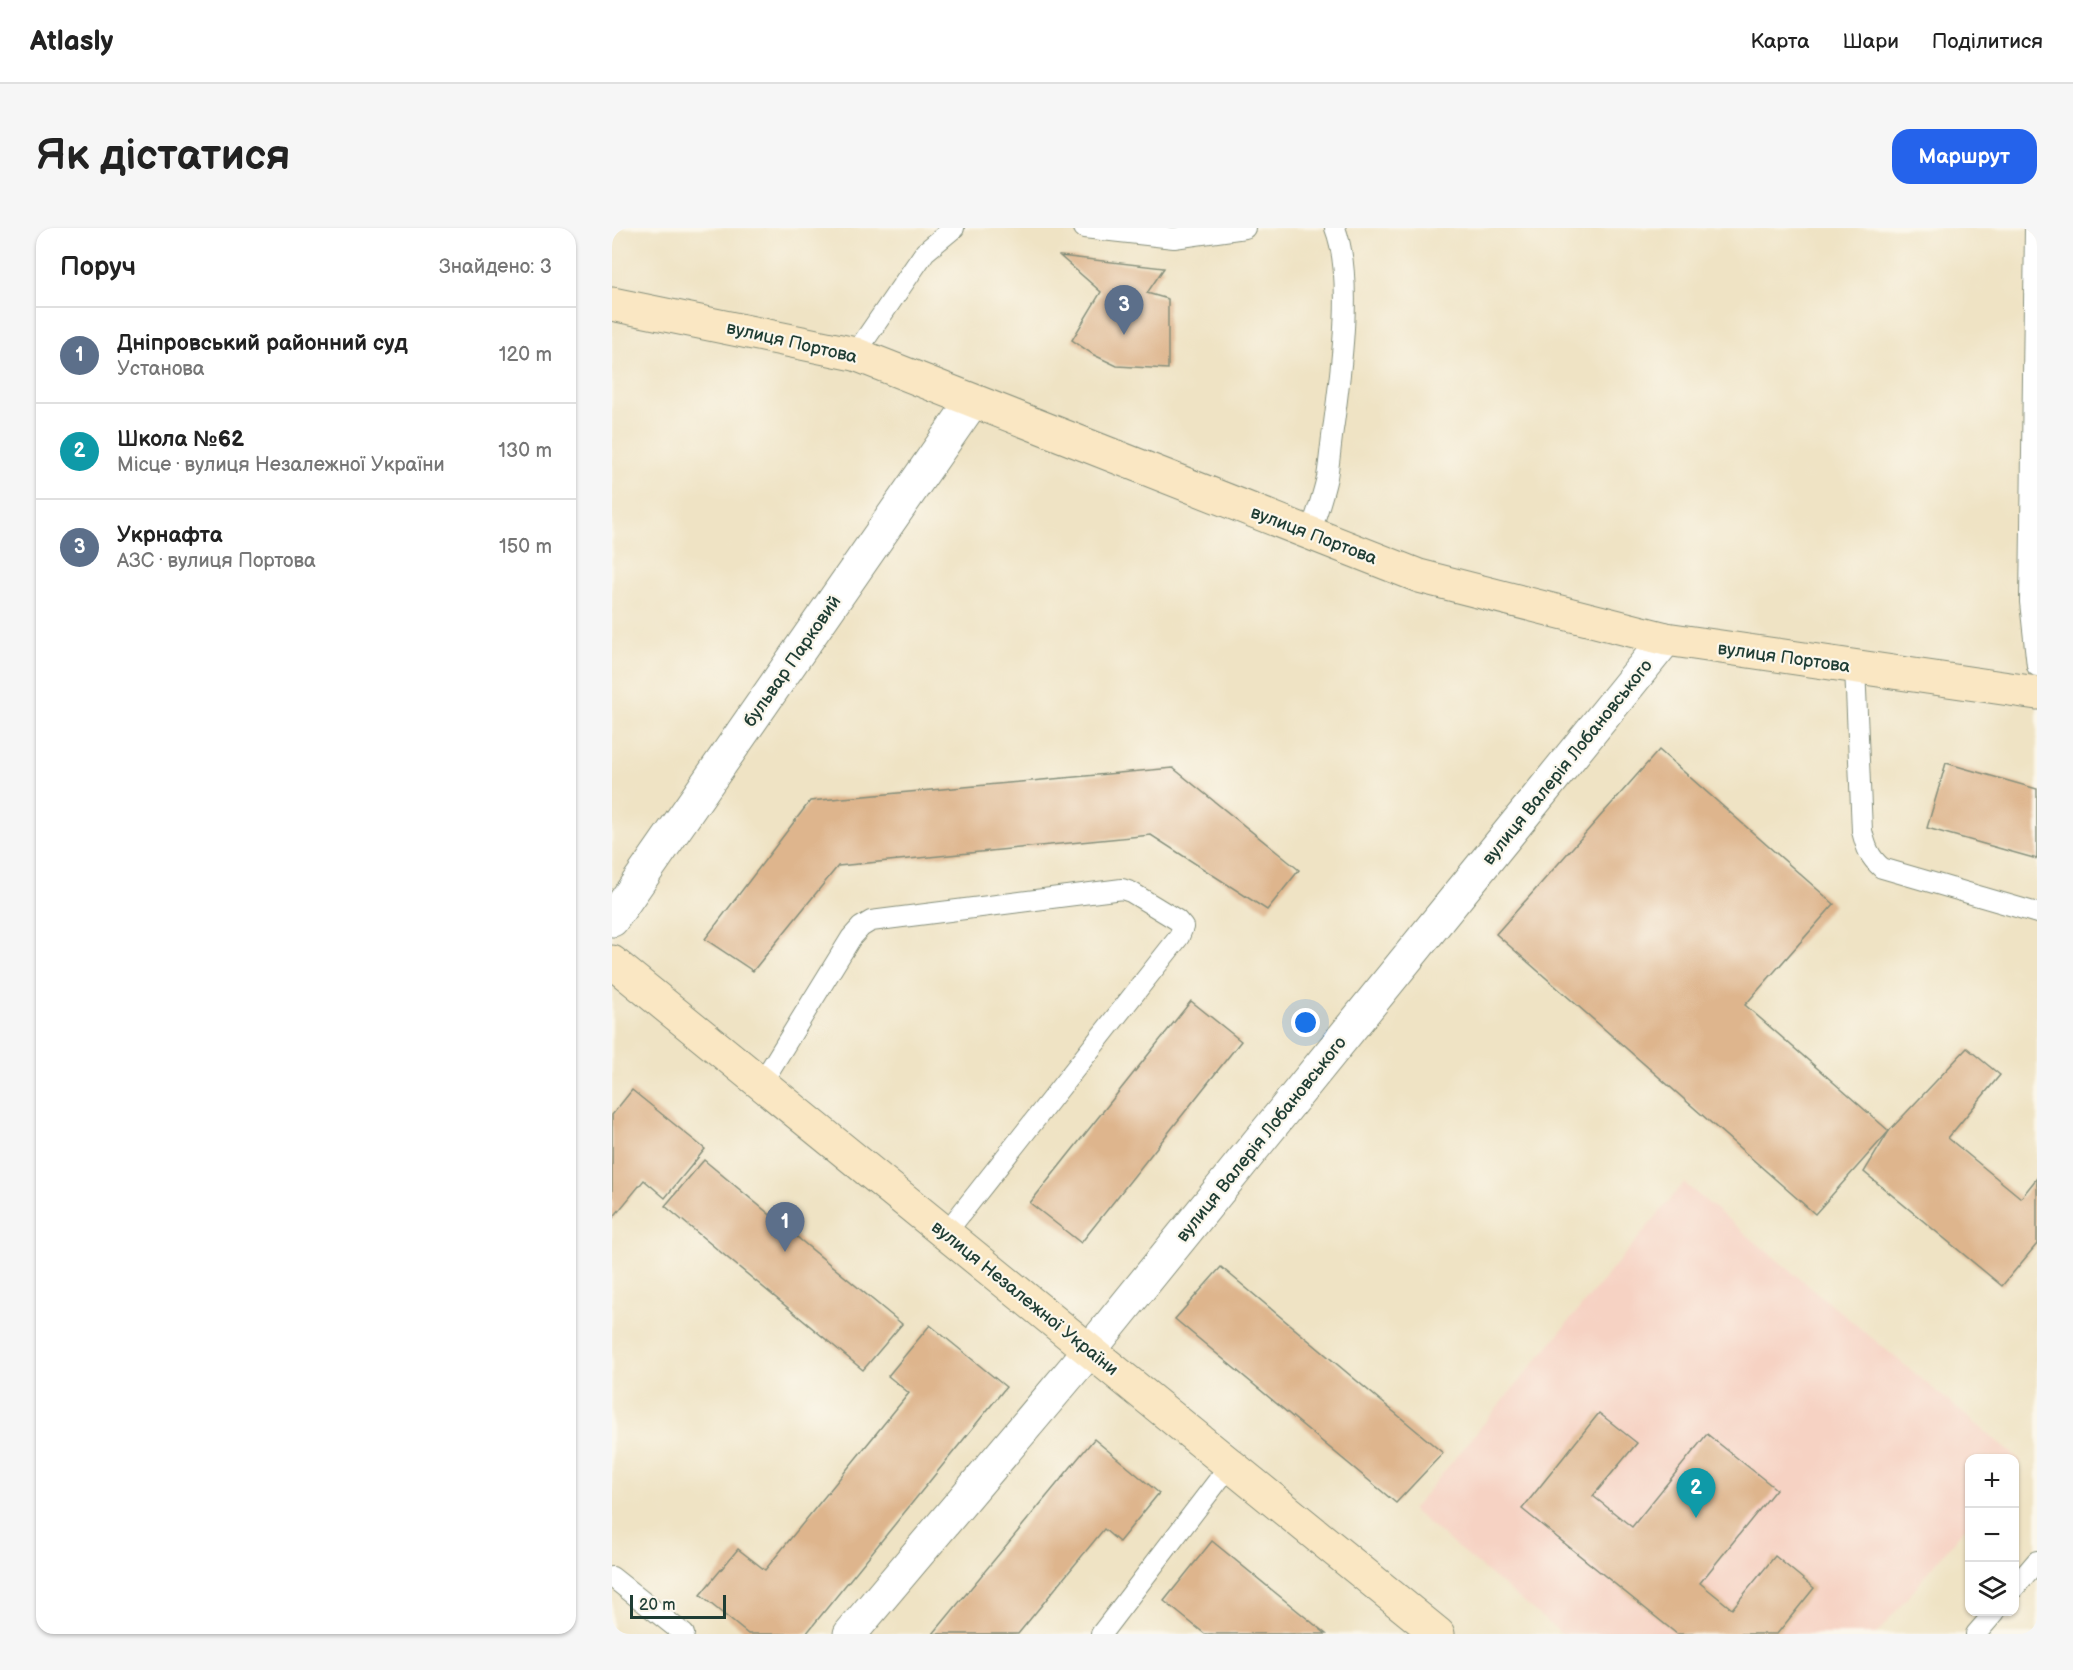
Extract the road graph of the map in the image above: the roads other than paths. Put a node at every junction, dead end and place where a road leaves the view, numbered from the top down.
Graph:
1 (954, 228) edge
2 (1084, 228) edge
3 (1245, 228) edge
4 (1335, 228) edge
5 (2035, 228) edge
6 (612, 304) edge
7 (855, 354) junction
8 (972, 402) junction
9 (1310, 534) junction
10 (1666, 639) junction
11 (2037, 666) edge
12 (1855, 667) junction
13 (2037, 693) edge
14 (2037, 913) edge
15 (612, 920) edge
16 (612, 962) edge
17 (761, 1084) junction
18 (945, 1234) junction
19 (1089, 1351) junction
20 (1230, 1465) junction
21 (2037, 1561) edge
22 (612, 1577) edge
23 (2019, 1582) edge
24 (1991, 1616) edge
25 (684, 1634) edge
26 (850, 1634) edge
27 (1101, 1634) edge
28 (1438, 1634) edge
29 (1976, 1634) edge

1 - 7 lane
2 - 3 lane
4 - 9 lane
5 - 11 lane
6 - 7 street, вулиця Портова
7 - 8 street, вулиця Портова
8 - 9 street, вулиця Портова
8 - 15 street, бульвар Парковий
9 - 10 street, вулиця Портова
10 - 12 street, вулиця Портова
10 - 19 street, вулиця Валерія Лобановського
12 - 13 street, вулиця Портова
12 - 14 lane
16 - 17 street, вулиця Незалежної України
17 - 18 street, вулиця Незалежної України
17 - 18 lane
18 - 19 street, вулиця Незалежної України
19 - 20 street, вулиця Незалежної України
19 - 26 street, вулиця Валерія Лобановського
20 - 27 lane
20 - 28 street, вулиця Незалежної України
21 - 23 lane
22 - 25 lane
24 - 29 lane

